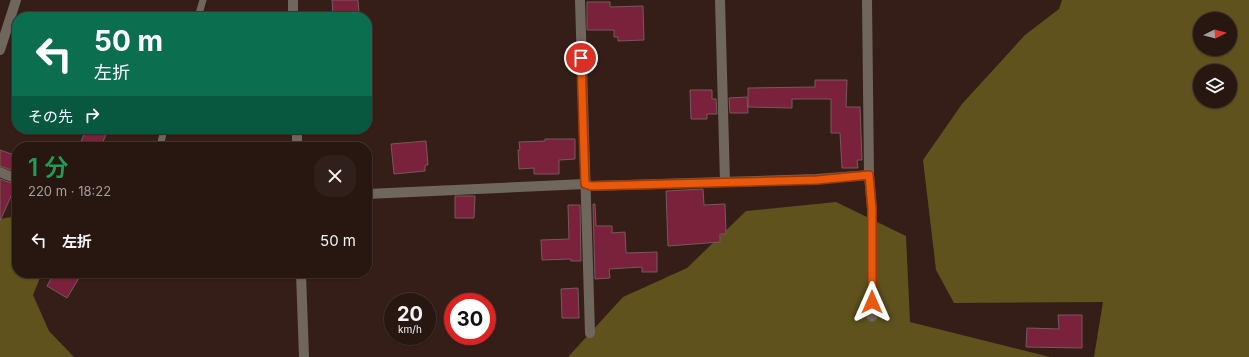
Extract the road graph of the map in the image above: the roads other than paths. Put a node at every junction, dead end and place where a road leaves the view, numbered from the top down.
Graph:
1 (16, 0) edge
2 (203, 0) edge
3 (293, 0) edge
4 (580, 0) edge
5 (720, 0) edge
6 (867, 0) edge
7 (12, 12) edge
8 (12, 12) edge
9 (199, 12) edge
10 (293, 12) edge
11 (0, 50) edge
12 (0, 172) edge
13 (869, 175) junction
14 (12, 177) edge
15 (725, 182) junction
16 (585, 184) junction
17 (372, 194) edge
18 (301, 278) edge
19 (872, 317) dead end
20 (590, 333) dead end
21 (304, 357) edge

1 - 7 street
2 - 9 lane
3 - 10 street
4 - 16 street
5 - 15 street
6 - 13 street
8 - 11 street
12 - 14 street
13 - 15 street
13 - 19 street
15 - 16 street
16 - 17 street
16 - 20 street
18 - 21 street

